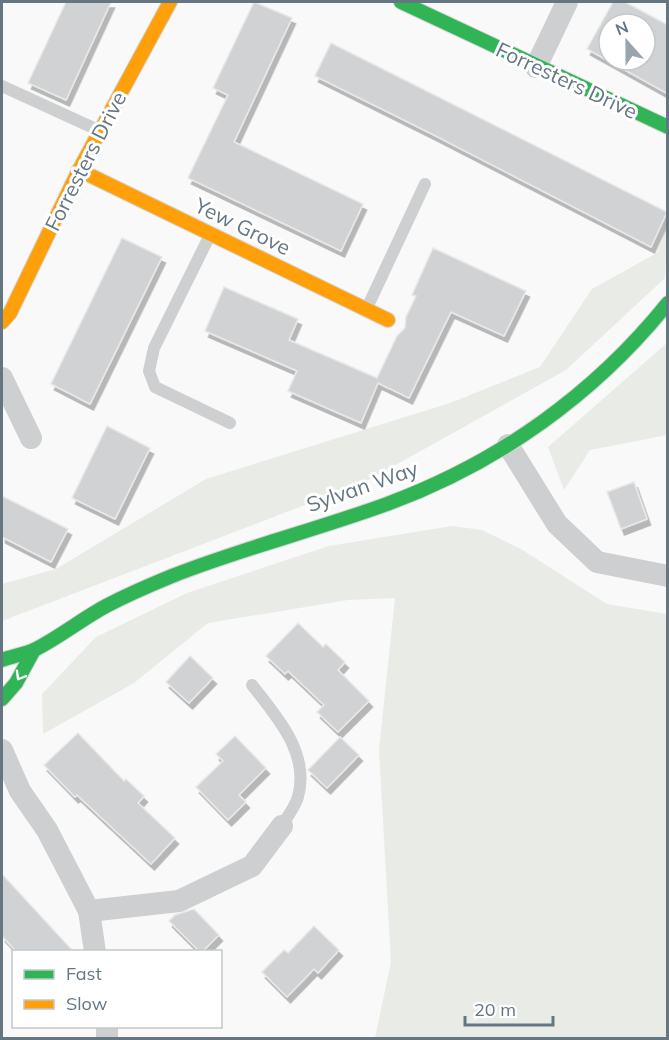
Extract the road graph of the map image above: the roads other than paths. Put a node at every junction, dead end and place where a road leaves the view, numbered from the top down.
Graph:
1 (170, 2) edge
2 (401, 2) edge
3 (567, 2) edge
4 (536, 67) junction
5 (2, 86) edge
6 (668, 127) edge
7 (99, 131) junction
8 (78, 170) junction
9 (425, 184) dead end
10 (210, 234) junction
11 (668, 303) edge
12 (366, 309) junction
13 (388, 320) dead end
14 (2, 322) edge
15 (2, 378) edge
16 (230, 423) dead end
17 (31, 438) dead end
18 (508, 445) junction
19 (668, 576) edge
20 (34, 650) junction
21 (2, 660) edge
22 (252, 685) dead end
23 (2, 699) edge
24 (2, 750) edge
25 (11, 788) edge
26 (282, 826) joint
27 (88, 911) junction
28 (95, 950) edge

1 - 7 street, Forresters Drive
2 - 4 street, Forresters Drive
3 - 4 street
4 - 6 street, Forresters Drive
5 - 7 lane
7 - 8 street, Forresters Drive
8 - 10 street, Yew Grove
8 - 14 street, Forresters Drive
9 - 12 lane
10 - 12 street, Yew Grove
10 - 16 lane
11 - 18 street, Sylvan Way
12 - 13 street, Yew Grove
15 - 17 street
18 - 19 street
18 - 20 street, Sylvan Way
20 - 21 street, Sylvan Way
20 -> 23 street, Sylvan Way
22 - 26 lane
24 - 25 street
25 - 27 street
26 - 27 street
27 - 28 street

